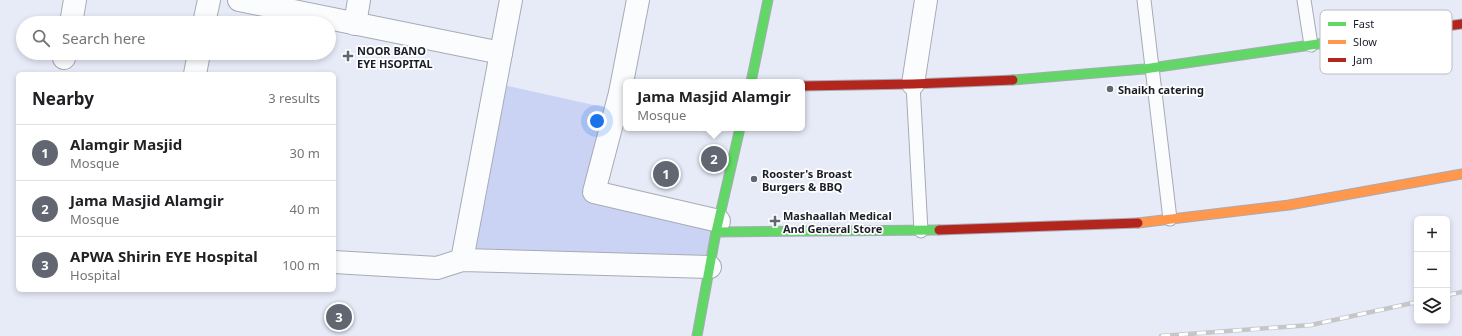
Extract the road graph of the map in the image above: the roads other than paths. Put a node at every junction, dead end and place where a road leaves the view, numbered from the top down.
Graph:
1 (75, 0) edge
2 (209, 0) edge
3 (239, 0) edge
4 (359, 0) edge
5 (511, 0) edge
6 (638, 0) edge
7 (768, 0) edge
8 (926, 0) edge
9 (1144, 0) edge
10 (1304, 0) edge
11 (72, 16) edge
12 (206, 16) edge
13 (316, 16) edge
14 (336, 20) edge
15 (355, 24) junction
16 (1462, 24) edge
17 (1452, 25) edge
18 (1320, 45) edge
19 (1311, 46) junction
20 (501, 53) junction
21 (198, 60) edge
22 (1153, 68) junction
23 (195, 72) edge
24 (625, 79) edge
25 (752, 79) edge
26 (913, 84) junction
27 (805, 86) edge
28 (623, 94) edge
29 (739, 131) edge
30 (1462, 174) edge
31 (1170, 219) junction
32 (717, 226) junction
33 (922, 231) junction
34 (462, 260) junction
35 (336, 262) edge
36 (710, 267) junction
37 (697, 336) edge

1 - 11 street
2 - 12 street
3 - 13 street
4 - 15 street
5 - 20 street
6 - 24 street
7 - 25 street
8 - 26 street
9 - 22 lane
10 - 19 lane
14 - 15 street
15 - 20 street
16 - 17 street
18 - 19 street
19 - 22 street
20 - 34 street
21 - 23 street
22 - 26 street
22 - 31 lane
26 - 27 street
26 - 33 lane
28 - 32 street
29 - 32 street
30 - 31 street
31 - 33 street
32 - 33 street
32 - 36 street
34 - 35 street
34 - 36 street
36 - 37 street

